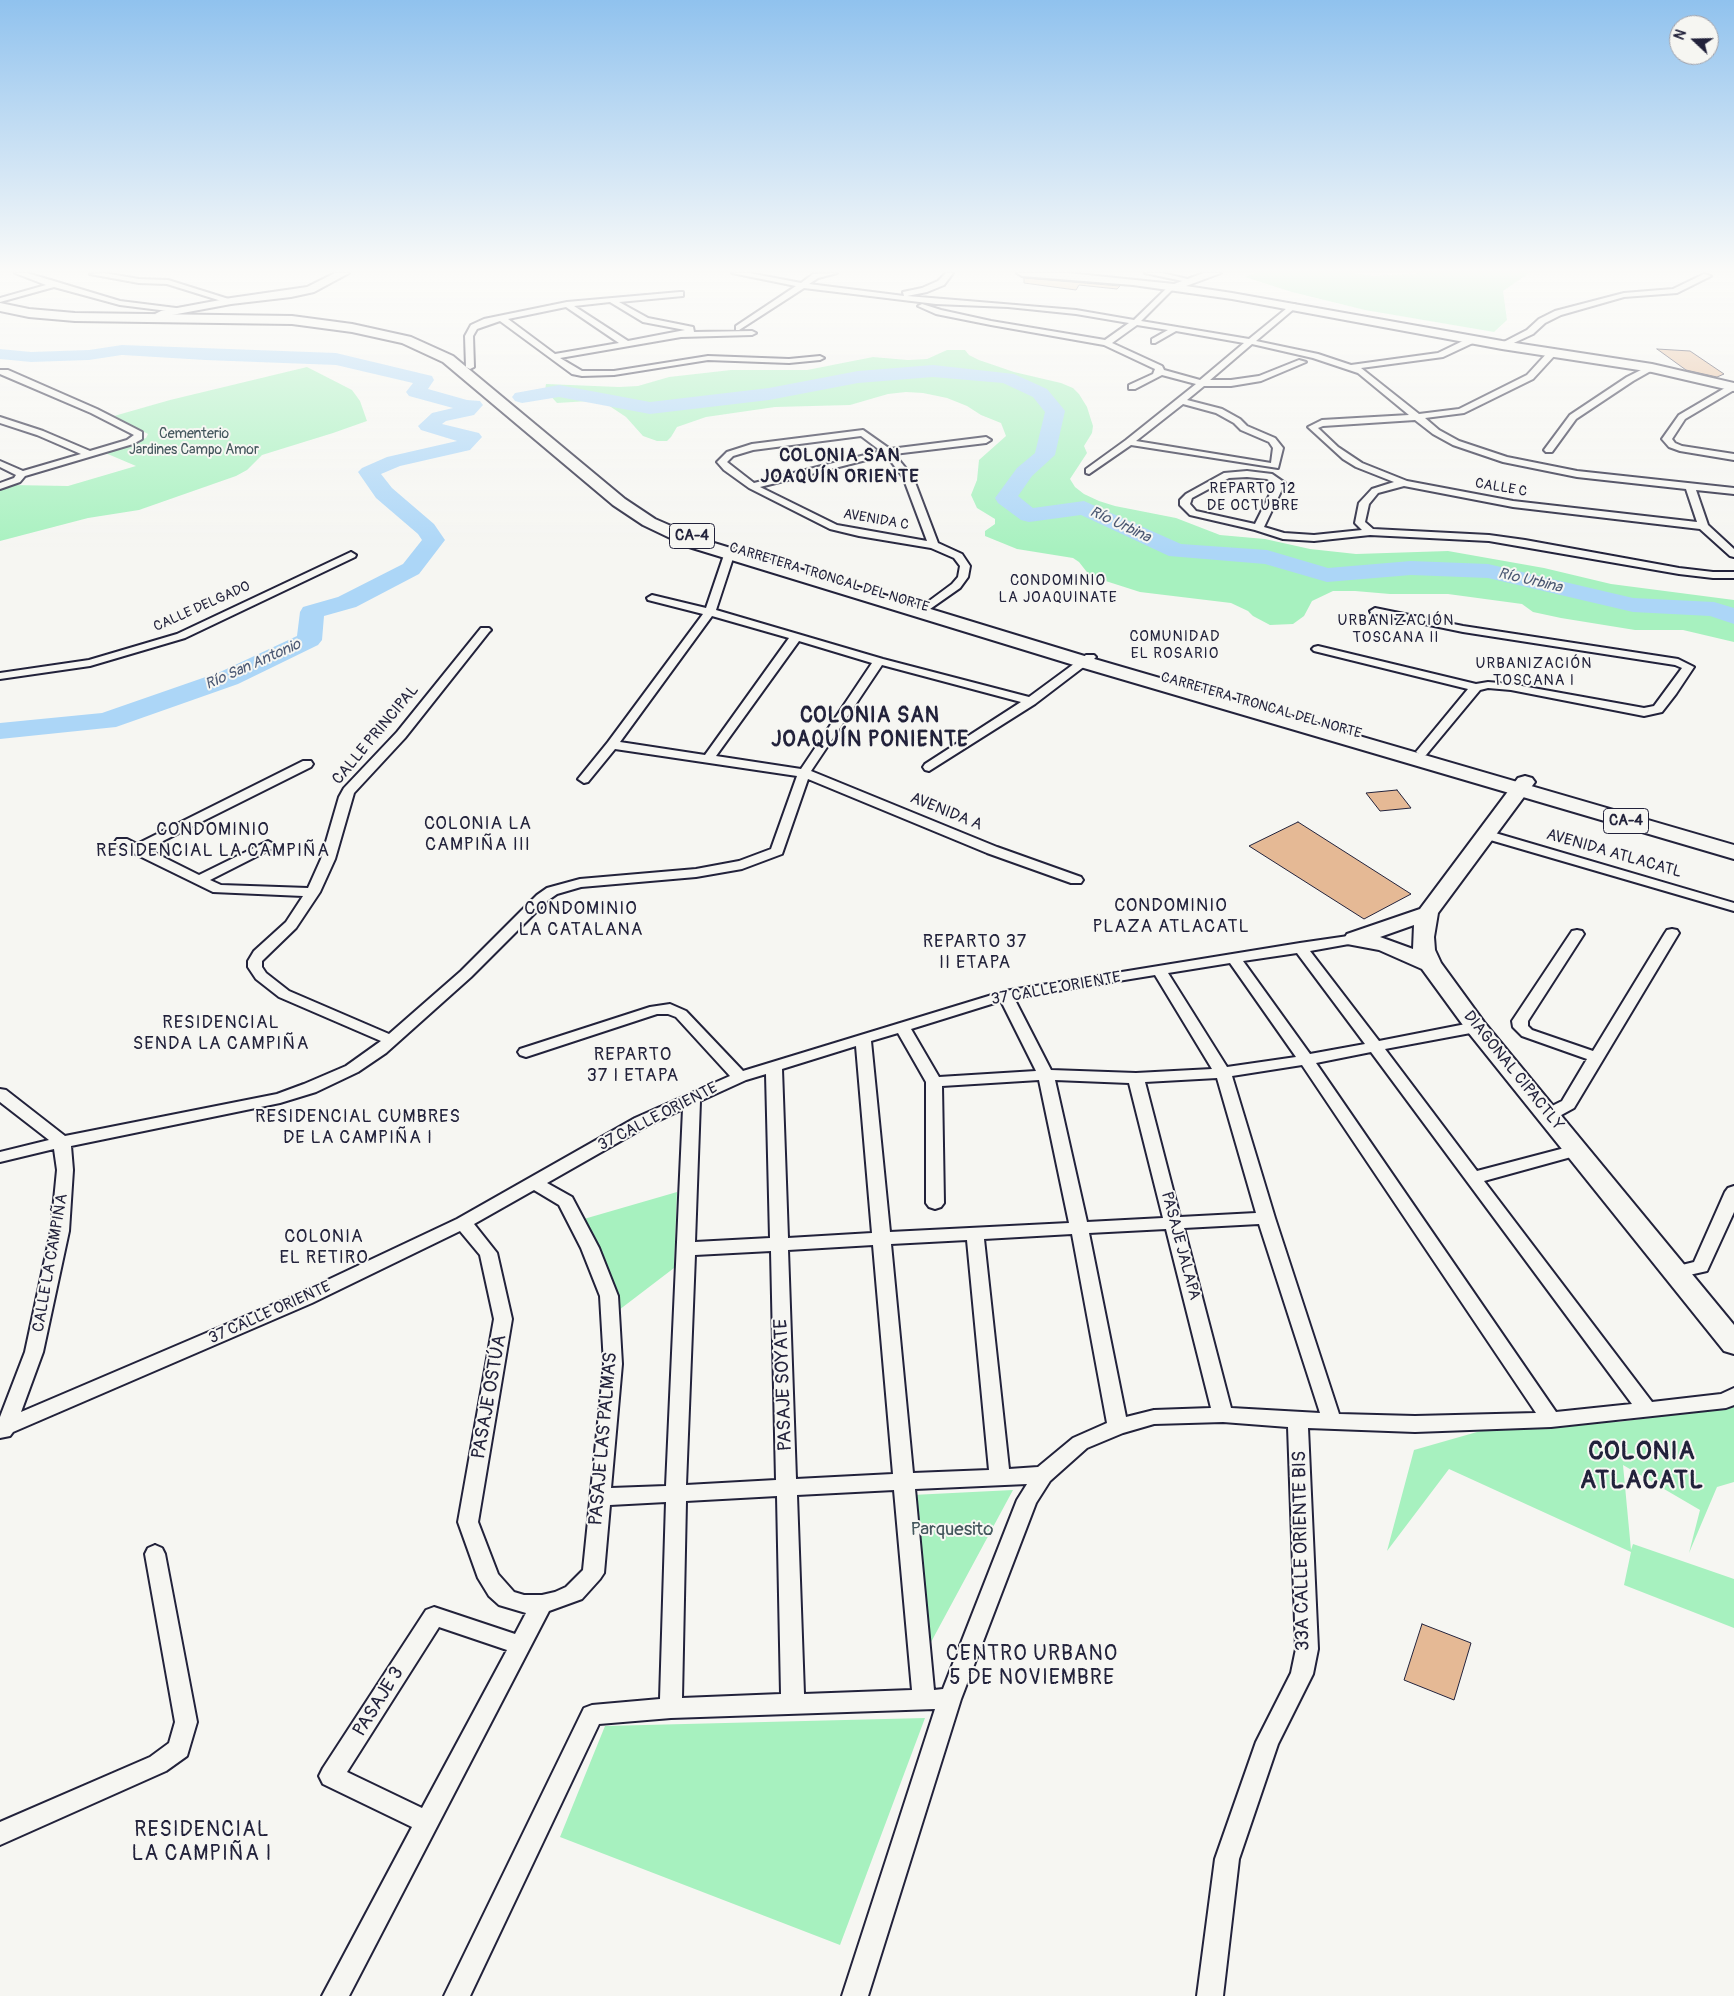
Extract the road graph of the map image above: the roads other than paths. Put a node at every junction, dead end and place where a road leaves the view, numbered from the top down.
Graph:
1 (457, 366) edge
2 (568, 366) edge
3 (656, 366) edge
4 (1155, 366) edge
5 (1223, 366) edge
6 (1290, 366) edge
7 (1350, 366) edge
8 (1359, 366) edge
9 (1540, 366) edge
10 (1639, 366) edge
11 (470, 367) edge
12 (1353, 367) junction
13 (1652, 368) junction
14 (0, 372) edge
15 (1160, 372) junction
16 (1202, 383) junction
17 (1132, 387) dead end
18 (1733, 387) edge
19 (1181, 401) junction
20 (1416, 417) junction
21 (0, 420) edge
22 (986, 440) dead end
23 (1129, 442) junction
24 (1549, 450) dead end
25 (888, 452) junction
26 (89, 454) junction
27 (1734, 457) edge
28 (0, 464) edge
29 (1089, 471) dead end
30 (22, 474) junction
31 (1405, 483) junction
32 (0, 486) edge
33 (752, 486) junction
34 (1690, 486) junction
35 (1734, 491) edge
36 (1703, 526) junction
37 (1258, 528) junction
38 (1370, 532) junction
39 (934, 545) junction
40 (1734, 554) edge
41 (351, 555) dead end
42 (729, 555) junction
43 (1734, 575) edge
44 (652, 598) dead end
45 (926, 607) junction
46 (1375, 611) dead end
47 (710, 612) junction
48 (485, 630) dead end
49 (796, 638) junction
50 (1318, 649) dead end
51 (1087, 659) junction
52 (879, 661) junction
53 (0, 676) edge
54 (1476, 687) junction
55 (1031, 701) junction
56 (612, 745) junction
57 (1422, 752) junction
58 (709, 758) junction
59 (307, 764) dead end
60 (929, 767) dead end
61 (804, 773) junction
62 (584, 779) dead end
63 (1522, 786) junction
64 (1485, 834) junction
65 (1734, 841) edge
66 (122, 842) dead end
67 (268, 845) dead end
68 (136, 849) junction
69 (1734, 852) edge
70 (198, 880) junction
71 (1076, 880) dead end
72 (313, 892) junction
73 (1734, 907) edge
74 (1428, 913) junction
75 (1672, 933) dead end
76 (1577, 934) dead end
77 (1354, 939) junction
78 (1300, 947) junction
79 (1233, 958) junction
80 (1430, 964) junction
81 (1159, 970) junction
82 (1004, 996) junction
83 (901, 1026) junction
84 (1476, 1027) junction
85 (863, 1038) junction
86 (391, 1040) junction
87 (1375, 1046) junction
88 (526, 1052) dead end
89 (1596, 1057) junction
90 (1306, 1060) junction
91 (774, 1065) junction
92 (1223, 1073) junction
93 (1046, 1076) junction
94 (740, 1077) junction
95 (1136, 1078) junction
96 (934, 1082) junction
97 (0, 1094) edge
98 (692, 1098) junction
99 (1548, 1115) junction
100 (62, 1142) junction
101 (1576, 1150) junction
102 (0, 1157) edge
103 (1474, 1178) junction
104 (534, 1183) junction
105 (1734, 1192) edge
106 (935, 1203) dead end
107 (1266, 1218) junction
108 (463, 1223) junction
109 (1173, 1223) junction
110 (1079, 1227) junction
111 (975, 1233) junction
112 (881, 1238) junction
113 (780, 1244) junction
114 (687, 1249) junction
115 (1676, 1272) junction
116 (1734, 1344) edge
117 (1734, 1395) edge
118 (1647, 1410) junction
119 (1223, 1414) junction
120 (1298, 1420) junction
121 (1551, 1420) junction
122 (1332, 1421) junction
123 (1118, 1427) junction
124 (3, 1430) edge
125 (1043, 1475) junction
126 (1000, 1477) junction
127 (904, 1482) junction
128 (786, 1488) junction
129 (676, 1493) junction
130 (600, 1497) junction
131 (155, 1554) dead end
132 (542, 1604) junction
133 (521, 1645) junction
134 (950, 1699) junction
135 (924, 1701) junction
136 (794, 1704) junction
137 (671, 1708) junction
138 (427, 1822) junction
139 (0, 1834) edge
140 (335, 1996) edge
141 (457, 1996) edge
142 (855, 1996) edge
143 (1210, 1996) edge

1 - 42 main road, CARRETERA TRONCAL DEL NORTE / CA-4
2 - 3 street
4 - 15 street
5 - 16 street
6 - 16 street
7 - 12 street
8 - 12 street
9 - 20 street
10 - 13 main road
11 - 45 main road, CARRETERA TRONCAL DEL NORTE / CA-4
12 - 20 street
13 - 18 main road
13 - 24 street
14 - 26 street
15 - 16 street
15 - 17 street
16 - 19 street
18 - 27 street
19 - 23 street
19 - 23 street
20 - 31 street, CALLE C
20 - 34 street
21 - 26 street
22 - 25 street
23 - 29 street
25 - 33 street
25 - 33 street, AVENIDA C
25 - 39 street
26 - 30 street
28 - 30 street
30 - 32 street
31 - 36 street, CALLE C
31 - 38 street
33 - 39 street, AVENIDA C
34 - 35 street
34 - 36 street
36 - 40 street
37 - 37 street
37 - 38 street
38 - 43 street
39 - 45 street, AVENIDA C
41 - 53 street, CALLE DELGADO
42 - 47 street
42 - 51 main road, CARRETERA TRONCAL DEL NORTE / CA-4
44 - 47 street
45 - 51 main road, CARRETERA TRONCAL DEL NORTE / CA-4
46 - 54 street
47 - 49 street
47 - 56 street
48 - 72 street, CALLE PRINCIPAL
49 - 52 street
49 - 58 street
50 - 54 street
51 - 55 street
51 - 57 main road, CARRETERA TRONCAL DEL NORTE / CA-4
51 - 63 main road, CARRETERA TRONCAL DEL NORTE / CA-4
52 - 55 street
52 - 61 street
54 - 57 street
55 - 60 street
56 - 58 street, AVENIDA A
56 - 62 street
57 - 63 main road, CARRETERA TRONCAL DEL NORTE / CA-4
58 - 61 street, AVENIDA A
59 - 68 street
61 - 71 street, AVENIDA A
61 - 86 street
63 - 64 main road, DIAGONAL CIPACTLY
63 - 65 main road, CA-4
63 - 69 main road, CA-4
64 - 73 street, AVENIDA ATLACATL
64 - 74 main road, DIAGONAL CIPACTLY
66 - 68 street
67 - 70 street
68 - 70 street
70 - 72 street
72 - 86 street, CALLE PRINCIPAL
74 - 77 main road
74 - 80 main road, DIAGONAL CIPACTLY
75 - 89 street
76 - 89 street
77 - 78 street, 37 CALLE ORIENTE
77 - 80 main road
78 - 79 street, 37 CALLE ORIENTE
78 - 87 street
79 - 81 street, 37 CALLE ORIENTE
79 - 90 street
80 - 84 main road, DIAGONAL CIPACTLY
81 - 82 street, 37 CALLE ORIENTE
81 - 92 street
82 - 83 street, 37 CALLE ORIENTE
82 - 93 street
83 - 85 street, 37 CALLE ORIENTE
83 - 96 street
84 - 87 street
84 - 99 main road, DIAGONAL CIPACTLY
85 - 91 street, 37 CALLE ORIENTE
85 - 112 street
86 - 100 street
87 - 90 street
87 - 103 street
88 - 94 street
89 - 99 street
90 - 92 street
90 - 121 street
91 - 94 street, 37 CALLE ORIENTE
91 - 113 street, PASAJE SOYATE
92 - 95 street
92 - 107 street
93 - 95 street
93 - 96 street
93 - 110 street
94 - 98 street, 37 CALLE ORIENTE
95 - 109 street, PASAJE JALAPA
96 - 106 street
97 - 100 street
98 - 104 street, 37 CALLE ORIENTE
98 - 114 street
99 - 101 main road, DIAGONAL CIPACTLY
100 - 102 street
100 - 124 street, CALLE LA CAMPIÑA
101 - 103 street
101 - 115 main road, DIAGONAL CIPACTLY
103 - 118 street
104 - 108 street, 37 CALLE ORIENTE
104 - 130 street, PASAJE LAS PALMAS
105 - 115 street
107 - 109 street
107 - 122 street
108 - 124 street, 37 CALLE ORIENTE
108 - 132 street, PASAJE OSTÚA
109 - 110 street
109 - 119 street, PASAJE JALAPA
110 - 111 street
110 - 123 street
111 - 112 street
111 - 126 street
112 - 113 street
112 - 127 street
113 - 114 street
113 - 128 street, PASAJE SOYATE
114 - 129 street
115 - 116 main road, DIAGONAL CIPACTLY
117 - 118 street
118 - 121 street
119 - 120 street
119 - 123 street
120 - 122 street
120 - 143 street, 33A CALLE ORIENTE BIS
121 - 122 street
123 - 125 street
125 - 126 street
125 - 134 street
126 - 127 street
127 - 128 street
127 - 135 street
128 - 129 street
128 - 136 street, PASAJE SOYATE
129 - 130 street
129 - 137 street
130 - 132 street, PASAJE LAS PALMAS
131 - 139 street
132 - 133 street
133 - 138 street
133 - 138 street, PASAJE 3
134 - 135 street
134 - 142 street
135 - 136 street
136 - 137 street
137 - 141 street
138 - 140 street

